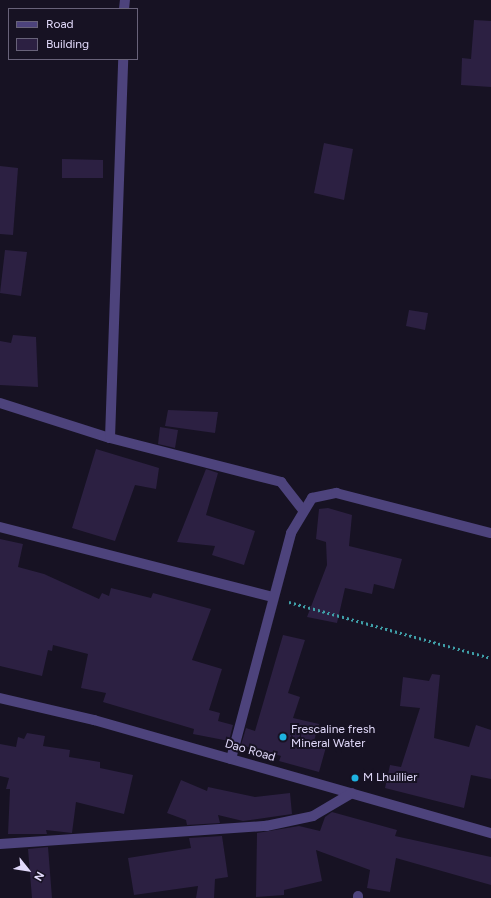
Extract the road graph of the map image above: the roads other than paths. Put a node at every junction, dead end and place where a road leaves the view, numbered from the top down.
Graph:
1 (123, 60) edge
2 (0, 403) edge
3 (110, 438) junction
4 (302, 510) junction
5 (0, 527) edge
6 (491, 533) edge
7 (272, 597) junction
8 (0, 698) edge
9 (231, 759) junction
10 (352, 793) junction
11 (491, 833) edge
12 (0, 844) edge

1 - 3 street
2 - 3 street
3 - 4 street
4 - 6 street
4 - 7 street
5 - 7 street
7 - 9 street
8 - 9 street, Dao Road
9 - 10 street, Dao Road
10 - 11 street, Dao Road
10 - 12 street

